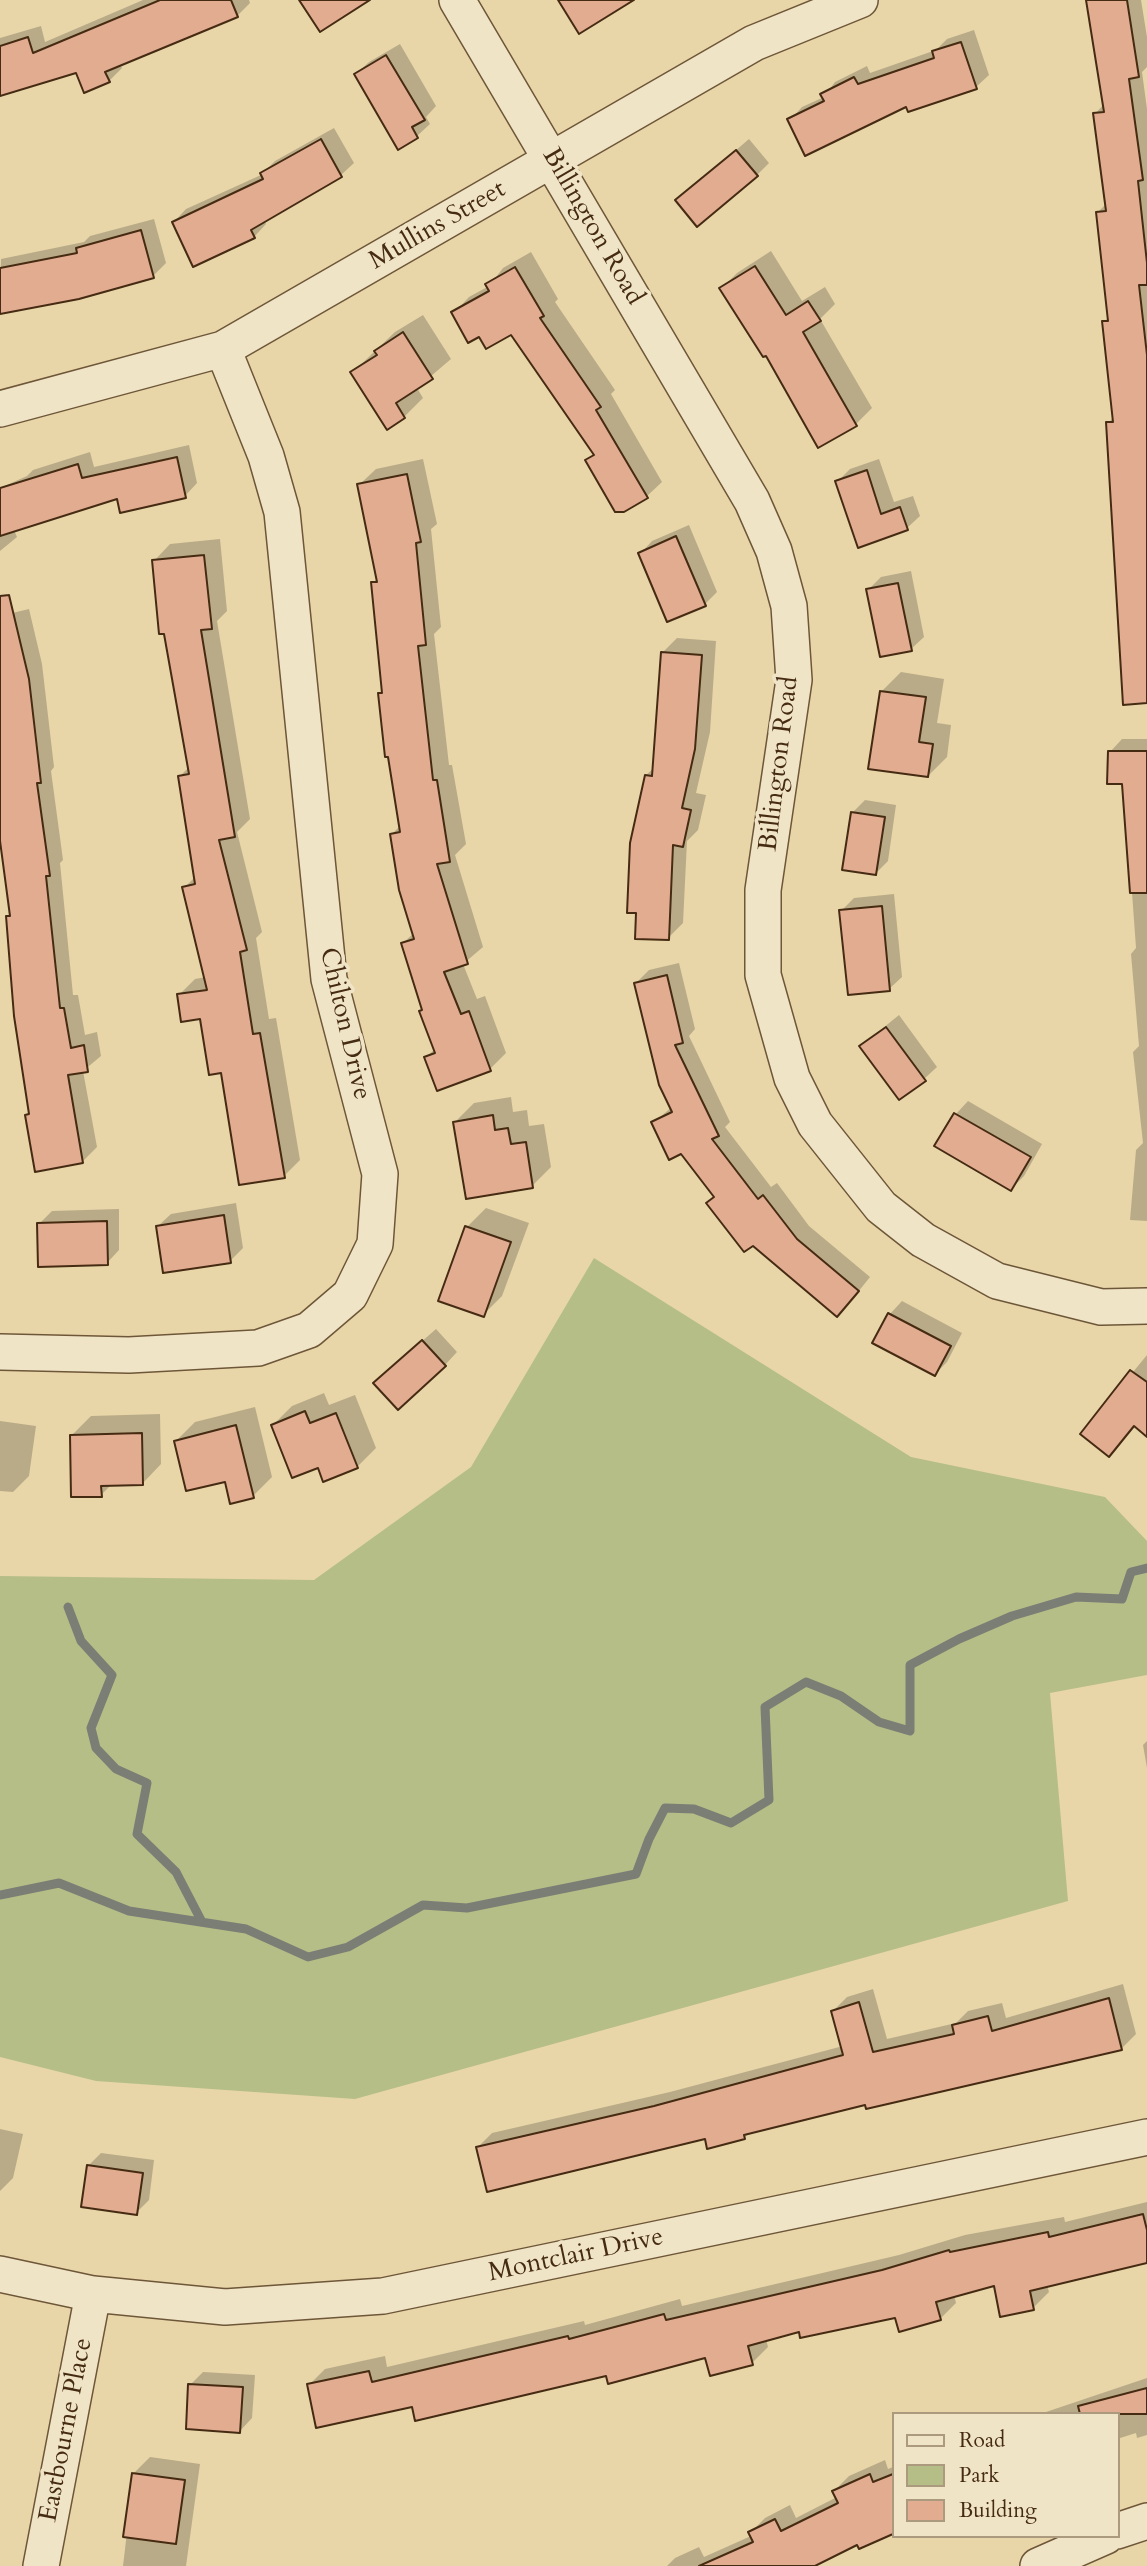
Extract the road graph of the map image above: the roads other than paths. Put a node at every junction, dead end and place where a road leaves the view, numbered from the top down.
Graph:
1 (457, 0) edge
2 (860, 0) edge
3 (553, 161) junction
4 (223, 349) junction
5 (0, 409) edge
6 (1147, 1306) edge
7 (0, 1352) edge
8 (1147, 2137) edge
9 (0, 2274) edge
10 (93, 2294) junction
11 (1147, 2521) edge
12 (1119, 2530) edge
13 (1101, 2538) edge
14 (41, 2566) edge
15 (1038, 2566) edge

1 - 3 street, Billington Road
2 - 3 street, Mullins Street
3 - 4 street, Mullins Street
3 - 6 street, Billington Road
4 - 5 street, Mullins Street
4 - 7 street, Chilton Drive
8 - 10 street, Montclair Drive
9 - 10 street, Montclair Drive
10 - 14 street, Eastbourne Place
11 - 12 street
13 - 15 street

